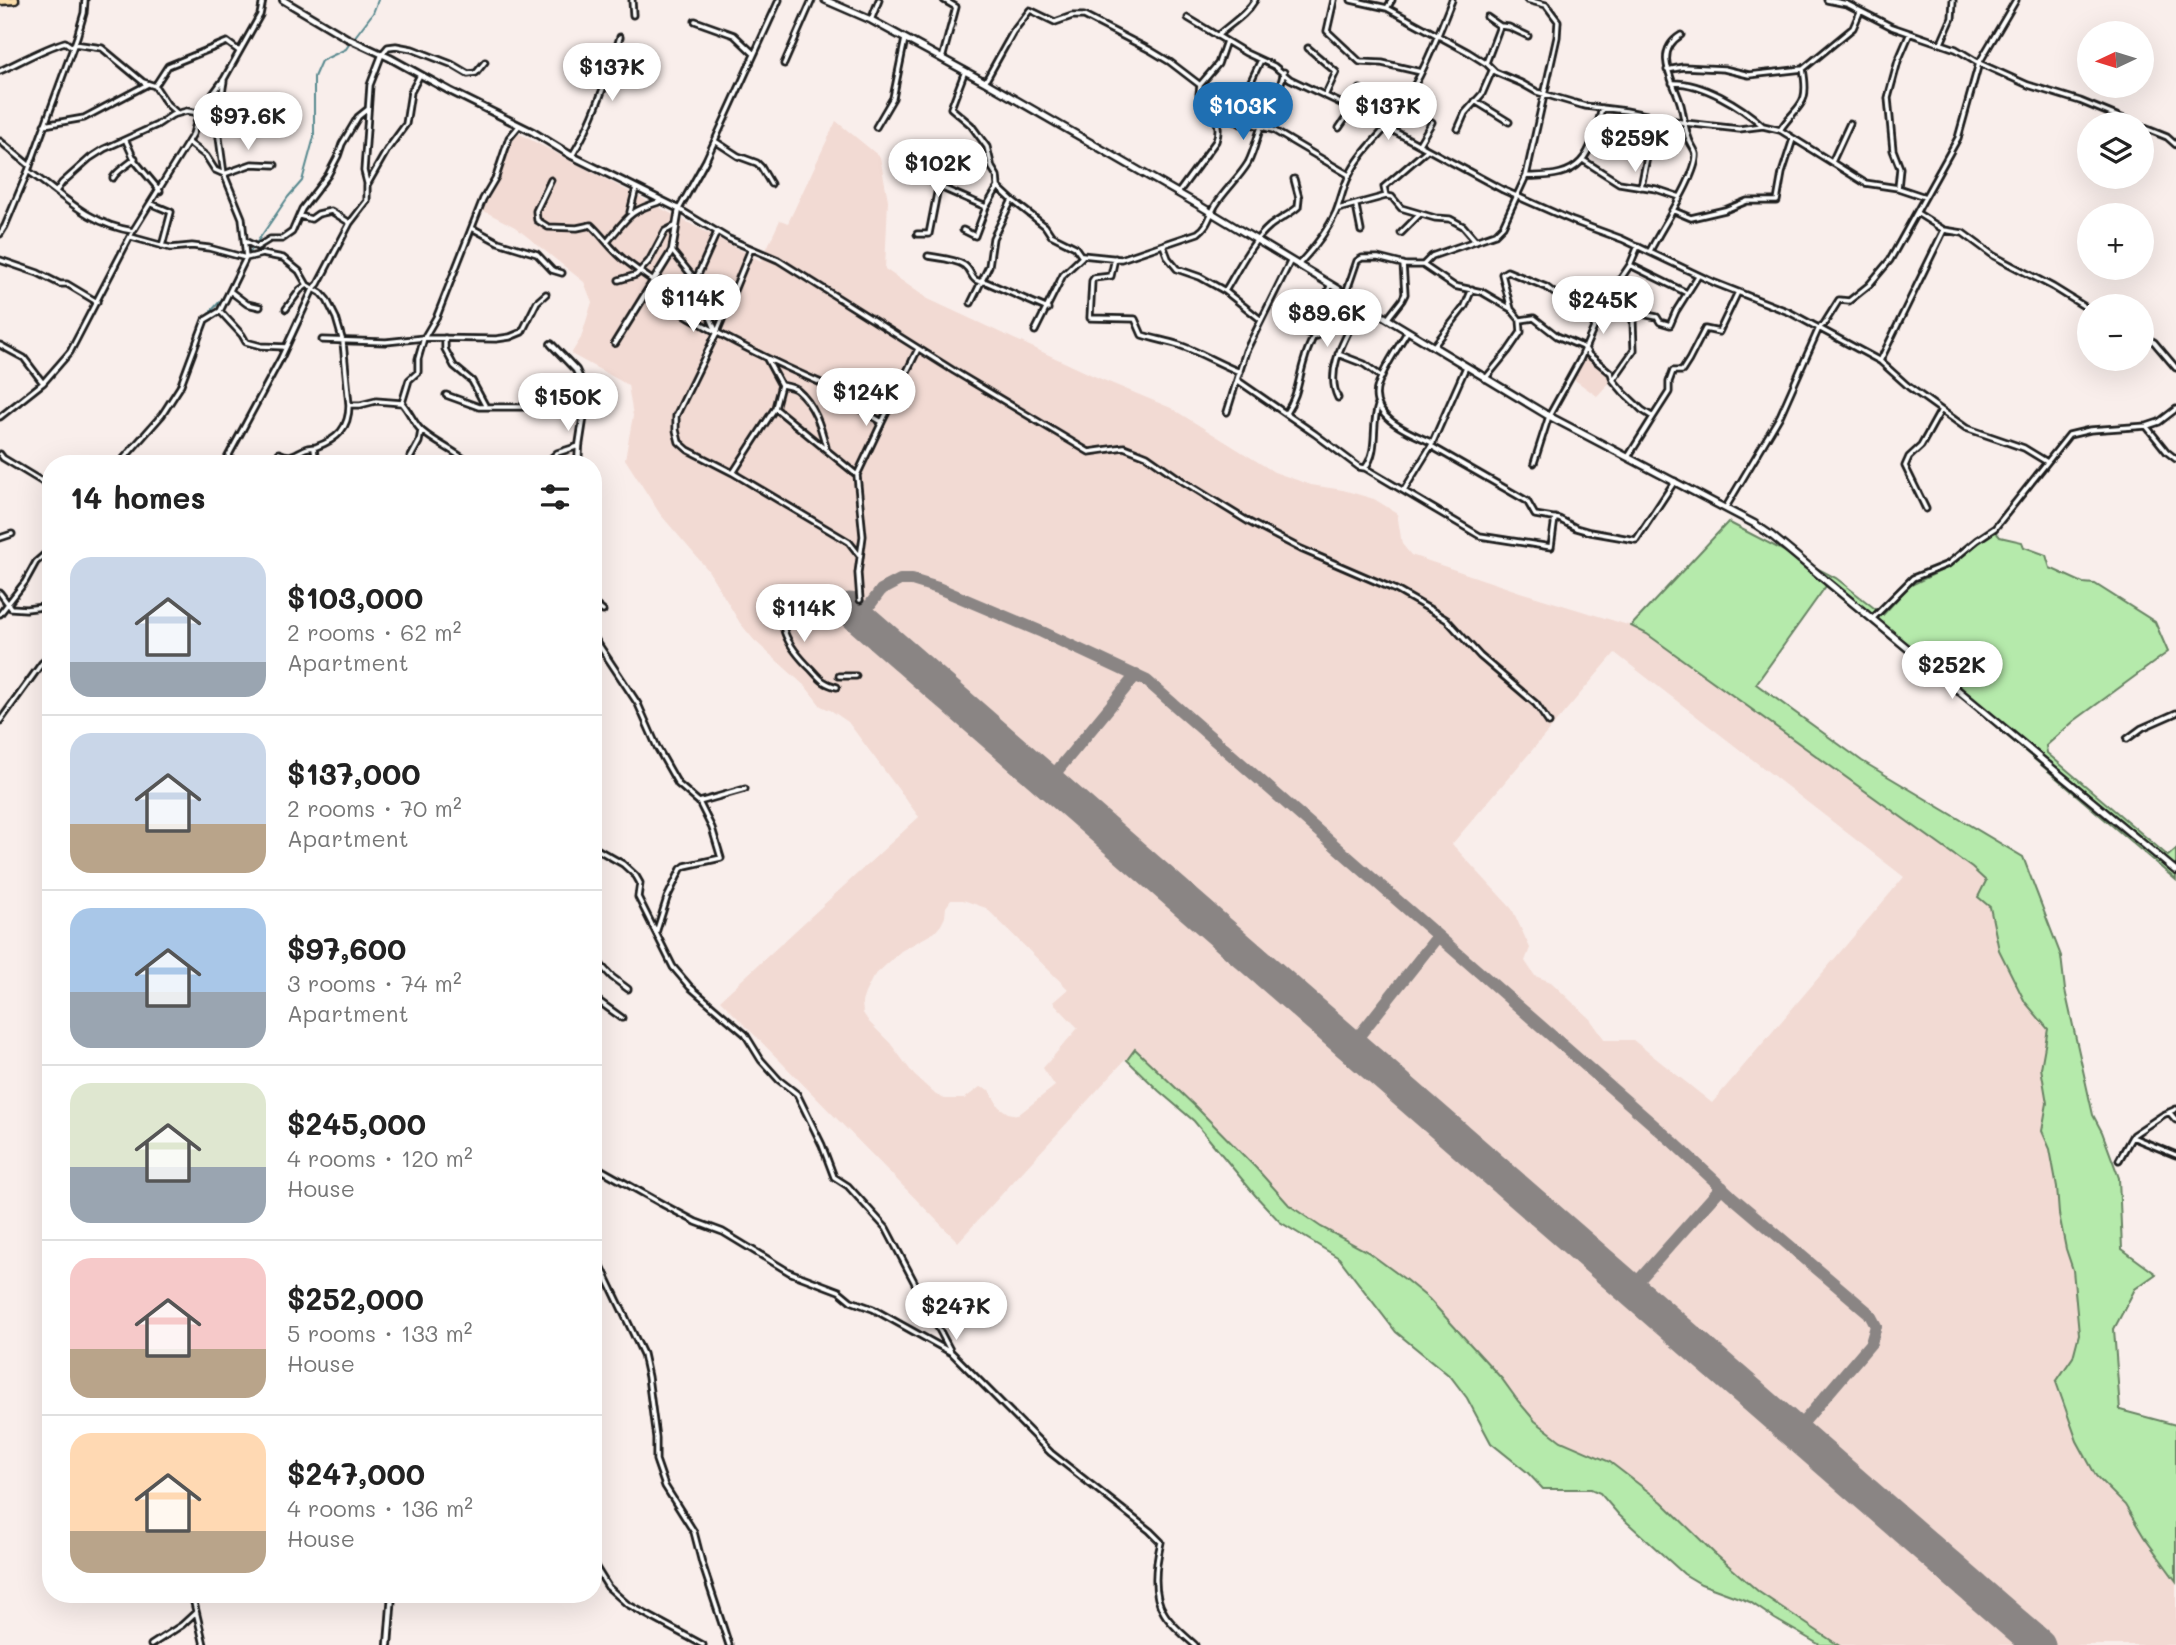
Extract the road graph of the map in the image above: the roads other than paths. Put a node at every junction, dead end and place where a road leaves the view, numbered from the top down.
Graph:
1 (15, 0) edge
2 (85, 0) edge
3 (263, 0) edge
4 (283, 0) edge
5 (632, 0) edge
6 (779, 0) edge
7 (812, 0) edge
8 (825, 0) edge
9 (879, 0) edge
10 (944, 0) edge
11 (1255, 0) edge
12 (1334, 0) edge
13 (1352, 0) edge
14 (1392, 0) edge
15 (1452, 0) edge
16 (1527, 0) edge
17 (1827, 0) edge
18 (1953, 0) edge
19 (2016, 0) edge
20 (0, 1) edge
21 (1387, 8) junction
22 (1860, 12) junction
23 (634, 15) dead end
24 (1487, 17) dead end
25 (1188, 18) dead end
26 (871, 20) junction
27 (695, 21) dead end
28 (1500, 26) junction
29 (1910, 33) junction
30 (1681, 35) dead end
31 (1217, 36) junction
32 (1438, 36) junction
33 (1528, 36) dead end
34 (620, 37) dead end
35 (905, 39) junction
36 (1226, 41) junction
37 (1941, 43) junction
38 (73, 46) junction
39 (1308, 48) dead end
40 (240, 51) junction
41 (382, 54) junction
42 (754, 54) junction
43 (942, 59) junction
44 (1261, 60) junction
45 (485, 62) dead end
46 (1486, 63) junction
47 (1979, 63) junction
48 (784, 64) dead end
49 (1803, 69) junction
50 (1493, 70) junction
51 (1667, 70) junction
52 (0, 71) edge
53 (965, 71) junction
54 (1284, 72) junction
55 (1421, 72) junction
56 (420, 75) junction
57 (224, 79) junction
58 (985, 82) junction
59 (1672, 83) junction
60 (148, 84) junction
61 (1200, 85) junction
62 (155, 86) junction
63 (1360, 89) dead end
64 (1545, 94) junction
65 (1325, 96) junction
66 (1475, 101) junction
67 (1351, 108) junction
68 (1602, 108) junction
69 (368, 109) junction
70 (2108, 112) edge
71 (177, 113) junction
72 (199, 113) junction
73 (1225, 114) junction
74 (503, 116) junction
75 (1647, 116) junction
76 (1218, 120) junction
77 (1432, 122) dead end
78 (1509, 122) dead end
79 (1685, 123) junction
80 (1850, 123) dead end
81 (44, 125) junction
82 (519, 125) junction
83 (1763, 126) junction
84 (876, 127) dead end
85 (1384, 127) junction
86 (1262, 128) junction
87 (1339, 128) dead end
88 (1458, 129) dead end
89 (1780, 130) junction
90 (2154, 132) edge
91 (513, 133) junction
92 (1793, 139) junction
93 (125, 140) junction
94 (0, 141) edge
95 (715, 141) junction
96 (188, 142) junction
97 (1419, 145) junction
98 (2176, 145) edge
99 (1427, 150) junction
100 (572, 156) junction
101 (135, 158) junction
102 (1583, 160) junction
103 (1832, 162) junction
104 (275, 165) dead end
105 (30, 166) junction
106 (901, 167) dead end
107 (27, 171) junction
108 (224, 174) junction
109 (1349, 175) junction
110 (1527, 176) junction
111 (113, 178) dead end
112 (1294, 178) dead end
113 (551, 180) dead end
114 (771, 184) dead end
115 (367, 185) junction
116 (940, 187) junction
117 (998, 187) junction
118 (1641, 187) junction
119 (636, 188) junction
120 (1898, 188) junction
121 (57, 190) junction
122 (160, 191) junction
123 (1178, 194) junction
124 (1518, 195) junction
125 (1386, 197) junction
126 (1679, 197) junction
127 (1925, 197) junction
128 (1012, 200) junction
129 (662, 201) junction
130 (152, 204) junction
131 (1356, 205) junction
132 (985, 207) junction
133 (679, 209) junction
134 (1338, 209) junction
135 (1672, 210) junction
136 (1917, 213) junction
137 (630, 214) junction
138 (1212, 214) junction
139 (1420, 214) junction
140 (300, 216) junction
141 (350, 223) junction
142 (675, 226) junction
143 (472, 228) junction
144 (963, 230) dead end
145 (1944, 230) junction
146 (133, 231) junction
147 (1361, 231) dead end
148 (717, 232) junction
149 (1401, 233) dead end
150 (0, 234) edge
151 (917, 234) dead end
152 (131, 237) junction
153 (245, 241) junction
154 (1256, 241) junction
155 (1476, 241) junction
156 (608, 242) junction
157 (1163, 245) junction
158 (162, 246) junction
159 (1638, 246) junction
160 (257, 247) junction
161 (751, 249) junction
162 (672, 251) junction
163 (1650, 251) junction
164 (262, 254) junction
165 (1082, 255) junction
166 (928, 256) dead end
167 (246, 258) junction
168 (1115, 258) junction
169 (0, 260) edge
170 (1290, 262) junction
171 (1403, 264) junction
172 (1423, 265) junction
173 (1630, 265) junction
174 (1297, 266) junction
175 (640, 270) junction
176 (562, 273) dead end
177 (1699, 276) junction
178 (618, 280) dead end
179 (652, 281) junction
180 (695, 281) junction
181 (981, 283) junction
182 (307, 285) junction
183 (1331, 286) junction
184 (313, 289) junction
185 (1472, 289) junction
186 (646, 290) junction
187 (230, 291) junction
188 (1225, 291) junction
189 (1738, 292) junction
190 (1687, 293) junction
191 (546, 295) dead end
192 (1345, 295) junction
193 (97, 302) junction
194 (686, 302) junction
195 (2077, 302) edge
196 (971, 303) dead end
197 (1362, 305) junction
198 (260, 307) dead end
199 (286, 309) dead end
200 (1048, 309) junction
201 (1511, 310) junction
202 (220, 312) junction
203 (681, 313) junction
204 (1599, 317) junction
205 (1260, 319) junction
206 (1387, 320) junction
207 (1520, 320) junction
208 (1819, 328) junction
209 (1035, 331) dead end
210 (1301, 331) dead end
211 (717, 332) junction
212 (1407, 332) junction
213 (1314, 335) junction
214 (424, 338) junction
215 (445, 338) junction
216 (322, 340) dead end
217 (343, 342) junction
218 (2154, 342) edge
219 (615, 343) dead end
220 (551, 344) dead end
221 (0, 345) edge
222 (286, 347) junction
223 (1433, 347) junction
224 (918, 348) junction
225 (1585, 348) junction
226 (1338, 354) junction
227 (767, 359) junction
228 (1880, 361) junction
229 (1466, 368) junction
230 (2176, 368) edge
231 (1240, 372) junction
232 (1382, 377) junction
233 (1485, 379) junction
234 (1237, 380) junction
235 (1613, 380) junction
236 (43, 383) junction
237 (781, 384) junction
238 (446, 396) dead end
239 (1338, 398) dead end
240 (402, 403) junction
241 (584, 403) junction
242 (349, 405) junction
243 (1378, 406) junction
244 (486, 407) junction
245 (775, 408) junction
246 (2176, 409) edge
247 (1941, 410) junction
248 (1227, 412) dead end
249 (1286, 413) junction
250 (1549, 416) junction
251 (0, 417) edge
252 (1653, 417) junction
253 (882, 422) junction
254 (2147, 426) junction
255 (421, 430) junction
256 (1432, 444) junction
257 (579, 446) junction
258 (314, 448) junction
259 (827, 449) junction
260 (279, 453) dead end
261 (0, 454) edge
262 (128, 455) edge
263 (230, 455) edge
264 (284, 455) edge
265 (296, 455) edge
266 (316, 455) edge
267 (412, 455) edge
268 (460, 455) edge
269 (555, 455) edge
270 (578, 455) edge
271 (1628, 457) junction
272 (2176, 459) edge
273 (2047, 462) junction
274 (1534, 463) dead end
275 (1365, 468) junction
276 (733, 474) junction
277 (858, 475) junction
278 (1675, 481) junction
279 (42, 482) edge
280 (1404, 490) junction
281 (1726, 507) junction
282 (1926, 509) dead end
283 (1555, 518) junction
284 (12, 534) dead end
285 (0, 538) edge
286 (42, 557) edge
287 (861, 557) junction
288 (0, 593) edge
289 (803, 594) dead end
290 (860, 600) dead end
291 (3, 602) edge
292 (42, 607) edge
293 (0, 614) edge
294 (1873, 618) junction
295 (602, 650) edge
296 (42, 663) edge
297 (839, 676) dead end
298 (856, 676) dead end
299 (837, 687) dead end
300 (2176, 713) edge
301 (0, 721) edge
302 (1549, 723) dead end
303 (2127, 739) dead end
304 (744, 789) dead end
305 (697, 803) junction
306 (705, 813) junction
307 (602, 852) edge
308 (721, 854) dead end
309 (2176, 871) edge
310 (656, 933) junction
311 (602, 965) edge
312 (628, 989) dead end
313 (602, 1004) edge
314 (622, 1018) dead end
315 (2176, 1109) edge
316 (2169, 1112) junction
317 (2176, 1120) edge
318 (2132, 1137) junction
319 (2176, 1155) edge
320 (2119, 1160) dead end
321 (602, 1170) edge
322 (602, 1268) edge
323 (952, 1353) junction
324 (602, 1577) edge
325 (193, 1603) edge
326 (391, 1603) edge
327 (195, 1613) junction
328 (150, 1645) edge
329 (204, 1645) edge
330 (388, 1645) edge
331 (703, 1645) edge
332 (729, 1645) edge
333 (1195, 1645) edge

1 - 20 main road
2 - 38 street
3 - 40 street
4 - 41 street
5 - 23 street
6 - 42 street
7 - 48 street
8 - 26 main road
9 - 26 street
10 - 43 street
11 - 31 street
12 - 55 street
13 - 21 street
14 - 21 street
15 - 32 street
16 - 64 street
17 - 22 street
18 - 37 street
19 - 47 street
21 - 32 street
22 - 29 street
22 - 49 street
24 - 28 street
25 - 31 street
26 - 35 main road
27 - 42 street
28 - 33 street
28 - 46 street
29 - 37 street
29 - 120 street
30 - 51 street
31 - 36 street
32 - 46 street
32 - 55 street
34 - 100 street
35 - 43 main road
35 - 84 street
36 - 44 street
36 - 61 street
37 - 47 street
38 - 52 street
38 - 60 street
38 - 81 street
39 - 65 street
40 - 57 street
40 - 62 street
41 - 45 street
41 - 56 street
41 - 69 street
42 - 95 street
43 - 53 main road
44 - 54 street
44 - 73 street
46 - 50 street
47 - 70 street
47 - 127 street
49 - 51 street
49 - 89 street
50 - 64 street
50 - 66 street
51 - 59 street
53 - 58 main road
53 - 117 street
54 - 65 street
54 - 86 street
55 - 85 street
56 - 74 street
56 - 115 street
57 - 72 street
57 - 108 street
58 - 61 street
58 - 123 main road
59 - 79 street
59 - 83 street
60 - 62 street
60 - 81 street
61 - 76 street
62 - 71 street
63 - 67 street
64 - 68 street
64 - 110 street
65 - 67 street
66 - 78 street
66 - 88 street
67 - 85 street
67 - 87 street
68 - 75 street
68 - 102 street
69 - 115 street
69 - 140 street
71 - 72 street
71 - 93 street
72 - 96 street
73 - 76 street
73 - 86 street
74 - 82 street
74 - 91 street
75 - 79 street
75 - 118 street
76 - 123 street
77 - 97 street
79 - 83 street
79 - 126 street
80 - 103 street
81 - 105 street
82 - 91 street
82 - 100 street
83 - 89 street
85 - 97 street
85 - 109 street
86 - 109 street
86 - 138 street
89 - 92 street
90 - 98 street
91 - 143 street
92 - 103 street
92 - 135 street
93 - 101 street
93 - 121 street
94 - 105 street
95 - 114 street
95 - 133 street
96 - 108 street
96 - 122 street
97 - 99 street
99 - 124 street
99 - 125 street
100 - 119 street
101 - 111 street
101 - 122 street
102 - 110 street
102 - 118 street
103 - 120 street
104 - 108 street
105 - 107 street
106 - 116 street
107 - 121 street
107 - 150 street
108 - 153 street
109 - 134 street
110 - 124 street
112 - 154 street
113 - 156 street
115 - 141 street
116 - 132 street
116 - 151 street
117 - 128 street
117 - 132 street
118 - 126 street
119 - 129 street
119 - 137 street
120 - 127 street
121 - 146 street
122 - 130 street
123 - 138 main road
124 - 155 street
124 - 159 street
125 - 131 street
125 - 139 street
126 - 135 street
127 - 136 street
128 - 165 street
128 - 181 street
129 - 133 street
129 - 137 street
130 - 146 street
130 - 158 street
131 - 134 street
131 - 147 street
132 - 144 street
133 - 142 street
133 - 148 street
134 - 174 street
135 - 163 street
136 - 145 street
136 - 208 street
137 - 156 street
138 - 154 main road
138 - 157 street
139 - 149 street
139 - 155 street
140 - 141 street
140 - 160 street
141 - 184 street
142 - 162 street
142 - 175 street
143 - 176 street
143 - 214 street
145 - 195 street
145 - 228 street
146 - 152 street
148 - 161 street
148 - 180 street
152 - 158 street
152 - 193 street
153 - 160 street
153 - 167 street
154 - 170 main road
154 - 188 street
155 - 172 street
156 - 175 street
157 - 168 street
157 - 188 street
158 - 167 street
159 - 163 street
159 - 173 street
160 - 164 street
161 - 211 street
161 - 224 street
162 - 179 street
162 - 180 street
163 - 177 street
164 - 167 street
164 - 182 street
165 - 168 street
165 - 200 street
166 - 181 street
167 - 187 street
168 - 231 street
169 - 193 street
170 - 174 main road
170 - 205 street
171 - 172 street
171 - 192 street
171 - 206 street
172 - 185 street
173 - 190 street
173 - 204 street
174 - 183 main road
175 - 178 street
175 - 179 street
177 - 189 street
177 - 190 street
179 - 186 street
179 - 194 street
180 - 194 street
180 - 211 street
181 - 196 street
181 - 200 street
182 - 184 street
182 - 199 street
183 - 192 main road
183 - 213 street
184 - 217 street
184 - 222 street
185 - 201 street
185 - 223 street
186 - 203 street
186 - 219 street
187 - 198 street
187 - 202 street
188 - 205 street
189 - 208 street
189 - 252 street
190 - 235 street
191 - 215 street
192 - 197 main road
193 - 236 street
194 - 203 street
197 - 206 main road
197 - 226 street
200 - 209 street
201 - 204 street
201 - 207 street
202 - 222 street
202 - 262 street
203 - 211 street
204 - 225 street
205 - 231 street
206 - 212 main road
207 - 225 street
207 - 233 street
208 - 228 street
208 - 281 street
210 - 213 street
211 - 227 street
211 - 276 street
212 - 223 main road
212 - 232 street
213 - 249 street
214 - 215 street
214 - 217 street
214 - 240 street
215 - 244 street
216 - 217 street
217 - 242 street
218 - 230 street
220 - 241 street
221 - 236 street
222 - 263 street
223 - 229 main road
224 - 253 street
224 - 302 street
225 - 235 street
225 - 250 street
226 - 232 street
226 - 239 street
227 - 237 street
227 - 253 street
228 - 247 street
229 - 233 main road
229 - 256 street
231 - 234 street
232 - 243 street
233 - 250 main road
234 - 248 street
234 - 249 street
235 - 252 street
236 - 251 street
237 - 245 street
237 - 259 street
238 - 244 street
240 - 242 street
240 - 255 street
241 - 244 street
241 - 257 street
242 - 258 street
243 - 256 street
243 - 275 street
245 - 259 street
245 - 276 street
246 - 254 street
247 - 273 street
247 - 282 street
249 - 275 street
250 - 271 main road
250 - 274 street
252 - 271 street
253 - 277 street
254 - 272 street
254 - 273 street
255 - 267 street
255 - 268 street
256 - 280 street
256 - 283 street
257 - 269 street
257 - 270 street
258 - 265 street
258 - 266 street
259 - 277 street
260 - 264 street
261 - 279 street
271 - 278 main road
273 - 294 street
275 - 280 street
276 - 287 street
277 - 287 street
278 - 281 main road
278 - 283 street
280 - 283 street
281 - 294 main road
284 - 285 street
286 - 291 street
287 - 290 street
288 - 291 street
289 - 299 street
291 - 292 street
291 - 293 street
294 - 309 main road
295 - 306 street
296 - 301 street
297 - 298 street
300 - 303 street
304 - 305 street
305 - 306 street
305 - 308 street
306 - 310 street
307 - 310 street
310 - 323 street
311 - 312 street
313 - 314 street
315 - 316 street
316 - 317 street
316 - 318 street
318 - 319 street
318 - 320 street
321 - 323 street
322 - 332 street
323 - 333 street
324 - 331 street
325 - 327 street
326 - 330 street
327 - 328 street
327 - 329 street

